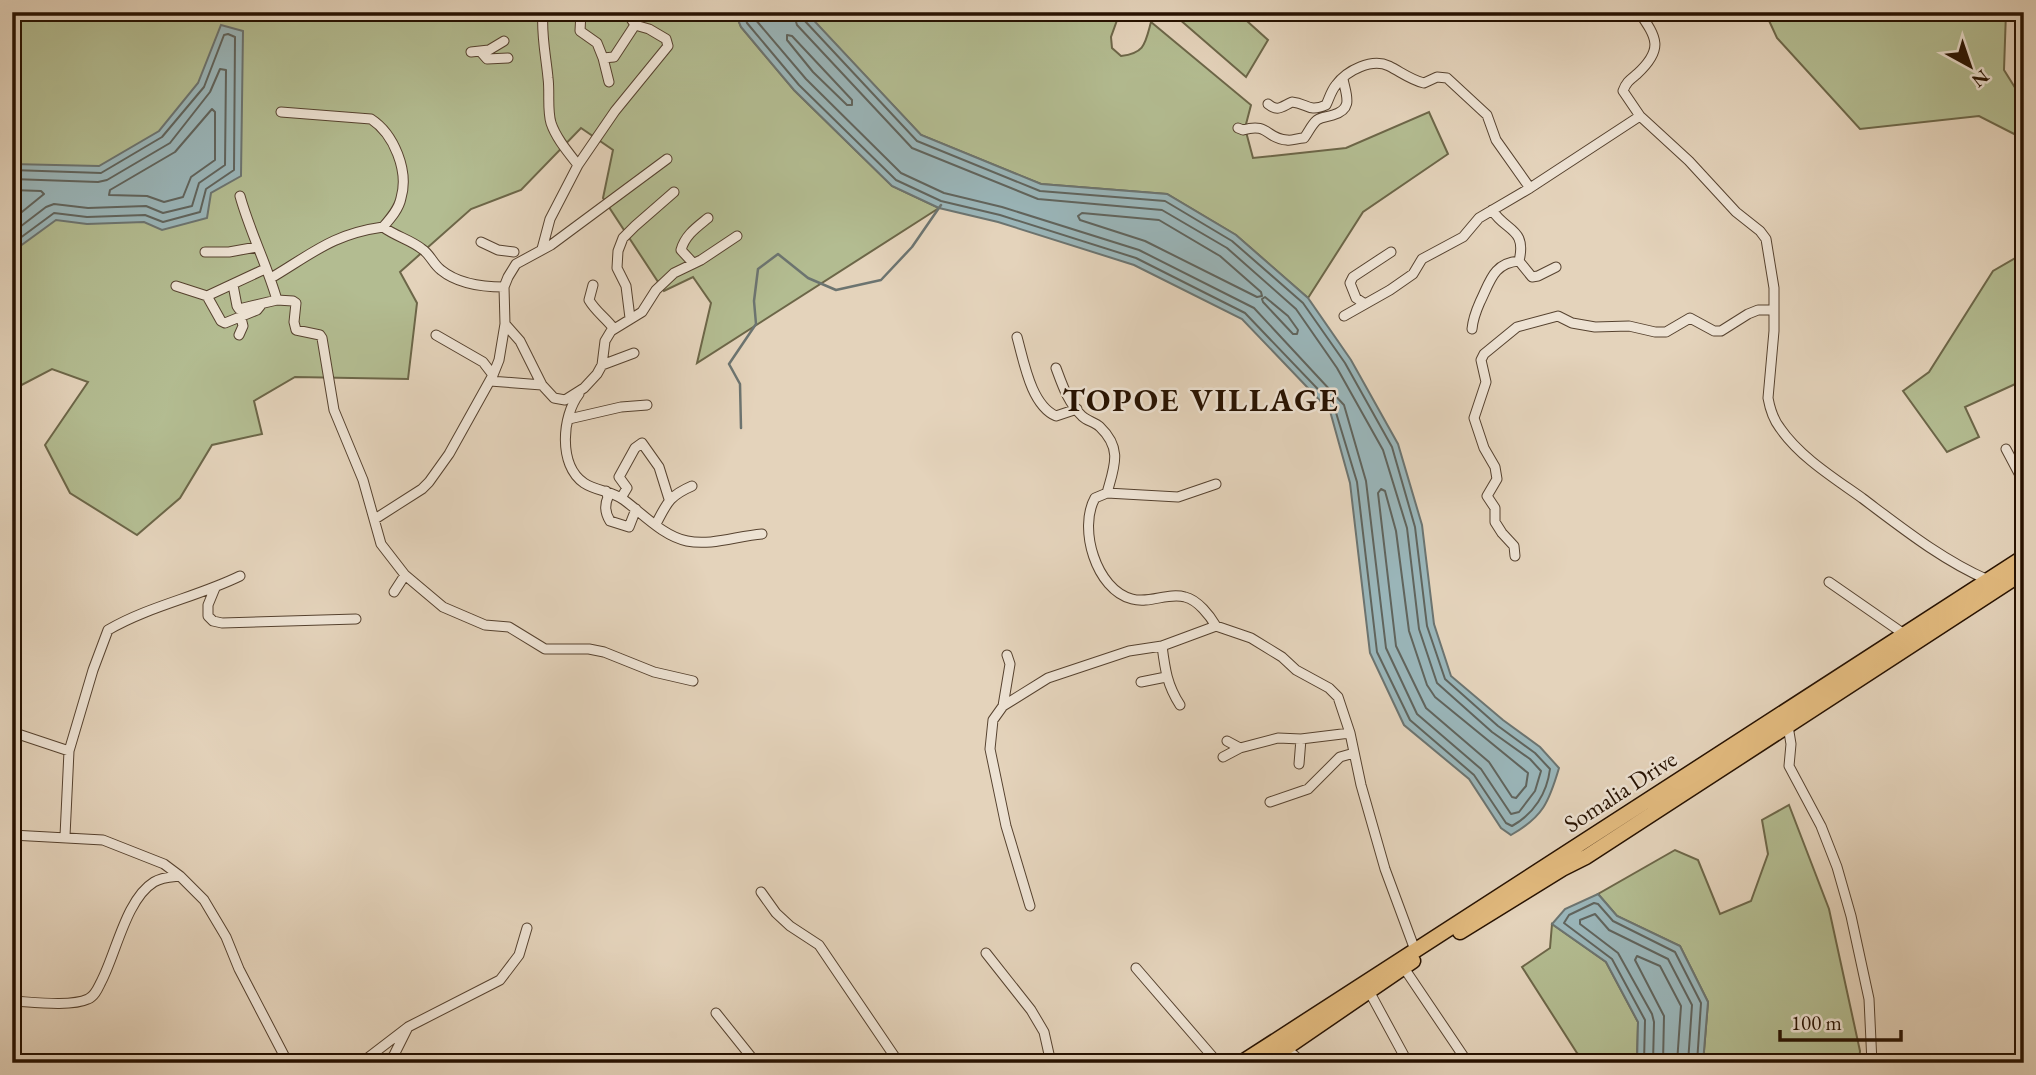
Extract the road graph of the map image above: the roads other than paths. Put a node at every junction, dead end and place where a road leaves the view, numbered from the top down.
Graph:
1 (543, 12) edge
2 (581, 12) edge
3 (627, 12) edge
4 (1639, 12) edge
5 (635, 25) junction
6 (504, 41) dead end
7 (508, 58) dead end
8 (603, 58) junction
9 (1343, 79) junction
10 (609, 82) dead end
11 (1268, 104) dead end
12 (281, 112) dead end
13 (1640, 116) junction
14 (1238, 128) dead end
15 (667, 159) dead end
16 (578, 165) junction
17 (1530, 188) junction
18 (674, 192) dead end
19 (240, 196) dead end
20 (1492, 210) junction
21 (708, 218) dead end
22 (383, 227) junction
23 (737, 236) dead end
24 (481, 242) dead end
25 (257, 247) junction
26 (541, 249) junction
27 (205, 252) dead end
28 (514, 252) dead end
29 (1391, 252) dead end
30 (1520, 261) junction
31 (693, 263) junction
32 (1556, 267) dead end
33 (268, 274) junction
34 (233, 285) junction
35 (593, 285) dead end
36 (176, 286) dead end
37 (504, 287) junction
38 (207, 296) junction
39 (277, 300) junction
40 (262, 304) junction
41 (1365, 304) junction
42 (1774, 310) junction
43 (642, 312) junction
44 (655, 312) dead end
45 (1344, 316) dead end
46 (241, 318) junction
47 (630, 318) junction
48 (505, 324) junction
49 (1472, 328) dead end
50 (614, 329) junction
51 (239, 335) dead end
52 (436, 335) dead end
53 (1017, 337) dead end
54 (634, 354) dead end
55 (602, 365) junction
56 (1056, 368) dead end
57 (492, 378) junction
58 (542, 385) junction
59 (584, 388) junction
60 (554, 398) junction
61 (647, 405) dead end
62 (1077, 409) junction
63 (569, 416) junction
64 (2006, 449) dead end
65 (2024, 483) edge
66 (1216, 484) dead end
67 (692, 486) dead end
68 (606, 491) junction
69 (1107, 493) junction
70 (621, 498) junction
71 (669, 499) junction
72 (636, 509) junction
73 (375, 519) junction
74 (656, 524) junction
75 (762, 534) dead end
76 (1515, 556) dead end
77 (2024, 557) edge
78 (2024, 572) edge
79 (405, 575) junction
80 (240, 576) dead end
81 (1989, 580) junction
82 (1829, 582) dead end
83 (215, 588) junction
84 (394, 592) dead end
85 (356, 619) dead end
86 (1216, 626) junction
87 (1904, 634) junction
88 (1162, 646) junction
89 (1007, 655) dead end
90 (1166, 677) junction
91 (693, 681) dead end
92 (1141, 682) dead end
93 (1180, 705) dead end
94 (1003, 706) junction
95 (1788, 726) junction
96 (12, 732) edge
97 (1350, 733) junction
98 (1301, 739) junction
99 (1227, 741) dead end
100 (1240, 748) junction
101 (69, 751) junction
102 (1354, 753) junction
103 (1223, 757) dead end
104 (1298, 764) dead end
105 (1270, 802) dead end
106 (12, 835) edge
107 (65, 836) junction
108 (180, 876) junction
109 (761, 891) dead end
110 (1030, 906) dead end
111 (527, 928) dead end
112 (1415, 950) junction
113 (986, 953) dead end
114 (1136, 968) dead end
115 (1404, 968) junction
116 (1369, 991) junction
117 (12, 1001) edge
118 (716, 1013) dead end
119 (408, 1027) junction
120 (1286, 1048) junction
121 (288, 1063) edge
122 (360, 1063) edge
123 (387, 1063) edge
124 (756, 1063) edge
125 (899, 1063) edge
126 (1051, 1063) edge
127 (1218, 1063) edge
128 (1241, 1063) edge
129 (1264, 1063) edge
130 (1303, 1063) edge
131 (1408, 1063) edge
132 (1468, 1063) edge
133 (1871, 1063) edge

1 - 16 street
2 - 8 street
3 - 5 street
4 - 13 street
5 - 8 street
5 - 16 street
6 - 7 street
8 - 10 street
9 - 11 street
9 - 14 street
9 - 17 street
12 - 22 street
13 - 17 street
13 - 42 street
15 - 26 street
16 - 26 street
17 - 20 street
18 - 47 street
19 - 25 street
20 - 30 street
20 - 41 street
21 - 31 street
22 - 33 street
22 - 37 street
23 - 31 street
24 - 28 street
25 - 27 street
25 - 33 street
26 - 37 street
29 - 41 street
30 - 32 street
30 - 49 street
31 - 43 street
33 - 34 street
33 - 39 street
34 - 38 street
34 - 40 street
35 - 50 street
36 - 38 street
37 - 48 street
38 - 46 street
39 - 40 street
39 - 73 street
40 - 46 street
41 - 45 street
42 - 76 street
42 - 81 street
43 - 44 street
43 - 47 street
46 - 51 street
47 - 50 street
48 - 57 street
48 - 58 street
50 - 55 street
52 - 57 street
53 - 62 street
54 - 55 street
55 - 59 street
56 - 62 street
57 - 58 street
57 - 73 street
58 - 60 street
59 - 60 street
59 - 63 street
60 - 63 street
61 - 63 street
62 - 69 street
63 - 68 street
64 - 65 street
66 - 69 street
67 - 71 street
68 - 70 street
68 - 72 street
69 - 86 street
70 - 71 street
70 - 72 street
71 - 74 street
72 - 74 street
73 - 79 street
74 - 75 street
77 - 81 main road, Somalia Drive
78 - 95 main road, Somalia Drive
79 - 84 street
79 - 91 street
80 - 83 street
81 - 87 main road, Somalia Drive
82 - 87 street
83 - 85 street
83 - 101 street
86 - 88 street
86 - 97 street
87 - 112 main road, Somalia Drive
88 - 90 street
88 - 94 street
89 - 94 street
90 - 92 street
90 - 93 street
94 - 110 street
95 - 115 main road, Somalia Drive
95 - 133 street
96 - 101 street
97 - 98 street
97 - 102 street
98 - 100 street
98 - 104 street
99 - 100 street
100 - 103 street
101 - 107 street
102 - 105 street
102 - 112 street
106 - 107 street
107 - 108 street
108 - 117 street
108 - 121 street
109 - 125 street
111 - 119 street
112 - 128 main road, Somalia Drive
113 - 126 street
114 - 127 street
115 - 116 main road, Somalia Drive
115 - 132 street
116 - 120 main road, Somalia Drive
116 - 131 street
118 - 124 street
119 - 122 street
119 - 123 street
120 - 129 main road, Somalia Drive
120 - 130 street

